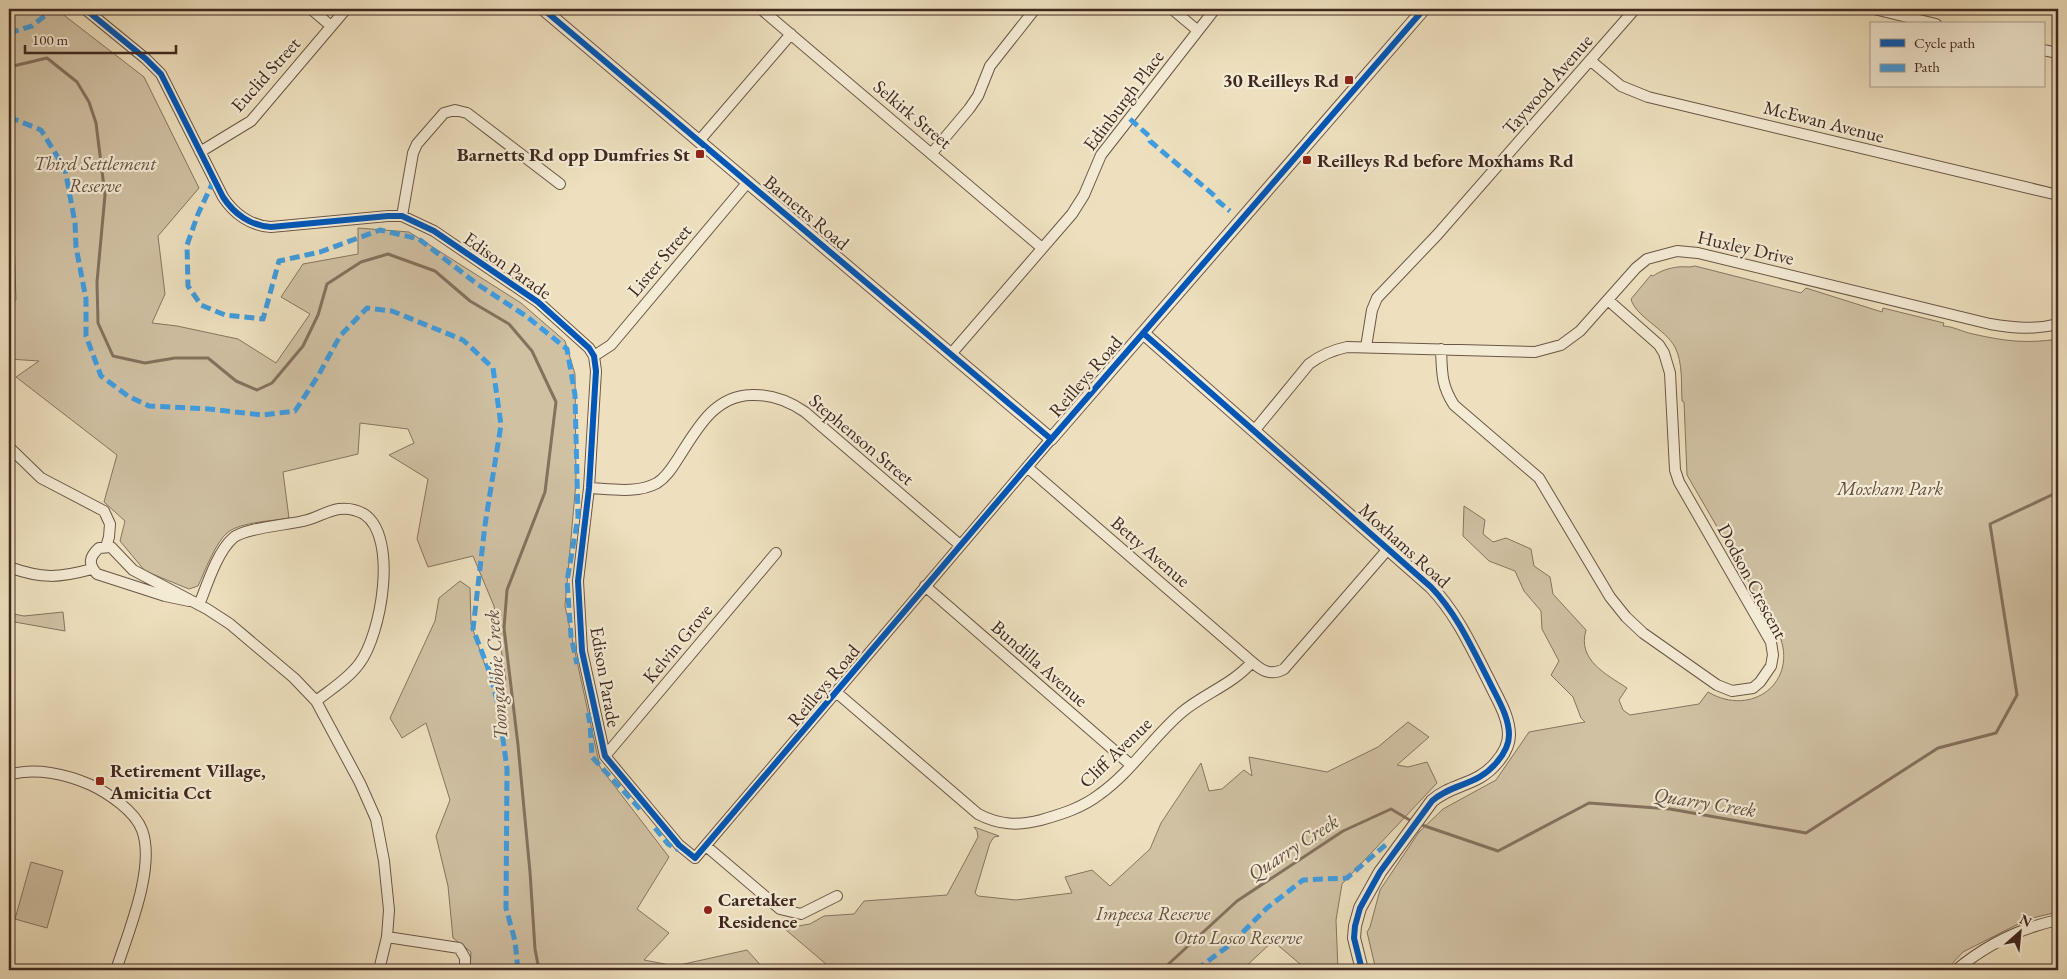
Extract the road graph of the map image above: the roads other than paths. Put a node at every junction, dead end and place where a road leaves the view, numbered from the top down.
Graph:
1 (85, 9) edge
2 (311, 9) edge
3 (346, 9) edge
4 (543, 9) edge
5 (761, 9) edge
6 (1035, 9) edge
7 (1172, 9) edge
8 (1216, 9) edge
9 (1424, 9) edge
10 (1635, 9) edge
11 (1874, 9) edge
12 (1928, 22) edge
13 (331, 26) junction
14 (1197, 30) junction
15 (791, 34) junction
16 (2044, 50) edge
17 (2058, 53) edge
18 (1591, 61) junction
19 (699, 141) junction
20 (200, 152) junction
21 (932, 153) junction
22 (748, 182) junction
23 (560, 184) dead end
24 (2058, 196) edge
25 (402, 216) junction
26 (1042, 248) junction
27 (1608, 300) junction
28 (2058, 324) edge
29 (1142, 333) junction
30 (1366, 347) junction
31 (1441, 349) junction
32 (951, 354) junction
33 (594, 356) junction
34 (1254, 431) junction
35 (1051, 439) junction
36 (9, 447) edge
37 (1027, 467) junction
38 (588, 488) junction
39 (960, 545) junction
40 (106, 547) junction
41 (1388, 548) junction
42 (776, 553) dead end
43 (9, 567) edge
44 (92, 569) junction
45 (925, 586) junction
46 (194, 603) junction
47 (1252, 662) junction
48 (836, 692) junction
49 (316, 701) junction
50 (605, 756) junction
51 (1131, 765) junction
52 (9, 775) edge
53 (706, 846) junction
54 (695, 858) joint
55 (837, 896) dead end
56 (2058, 920) edge
57 (387, 937) junction
58 (116, 970) edge
59 (379, 970) edge
60 (465, 970) edge
61 (1362, 970) edge
62 (1956, 970) edge

1 - 20 street, Edison Parade
2 - 13 street
3 - 13 street, Euclid Street
4 - 19 street, Barnetts Road
5 - 15 street, Selkirk Street
6 - 21 street
7 - 14 street
8 - 14 street, Edinburgh Place
9 - 29 street, Reilleys Road
10 - 18 street, Taywood Avenue
11 - 12 street
13 - 20 street, Euclid Street
14 - 26 street, Edinburgh Place
15 - 19 street
15 - 21 street, Selkirk Street
16 - 17 street
18 - 24 street, McEwan Avenue
18 - 30 street, Taywood Avenue
19 - 22 street, Barnetts Road
20 - 25 street, Edison Parade
21 - 26 street, Selkirk Street
22 - 32 street, Barnetts Road
22 - 33 street, Lister Street
23 - 25 street
25 - 33 street, Edison Parade
26 - 32 street, Edinburgh Place
27 - 28 street, Huxley Drive
27 - 31 street, Huxley Drive
27 - 31 street, Dodson Crescent
29 - 34 street, Moxhams Road
29 - 35 street, Reilleys Road
30 - 31 street, Huxley Drive
30 - 34 street, Huxley Drive
32 - 35 street, Barnetts Road
33 - 38 street, Edison Parade
34 - 41 street, Moxhams Road
35 - 37 street, Reilleys Road
36 - 40 street
37 - 39 street, Reilleys Road
37 - 47 street, Betty Avenue
38 - 39 street, Stephenson Street
38 - 50 street, Edison Parade
39 - 45 street, Reilleys Road
40 - 44 street
40 - 46 street
41 - 47 street
41 - 61 street, Moxhams Road
42 - 50 street, Kelvin Grove
43 - 44 street
44 - 46 street
45 - 48 street, Reilleys Road
45 - 51 street, Bundilla Avenue
46 - 49 street
46 - 49 street
47 - 51 street, Cliff Avenue
48 - 51 street, Cliff Avenue
48 - 53 street, Reilleys Road
49 - 57 street
50 - 54 street, Edison Parade
52 - 58 street
53 - 54 street, Reilleys Road
53 - 55 street
56 - 62 street
57 - 59 street
57 - 60 street

